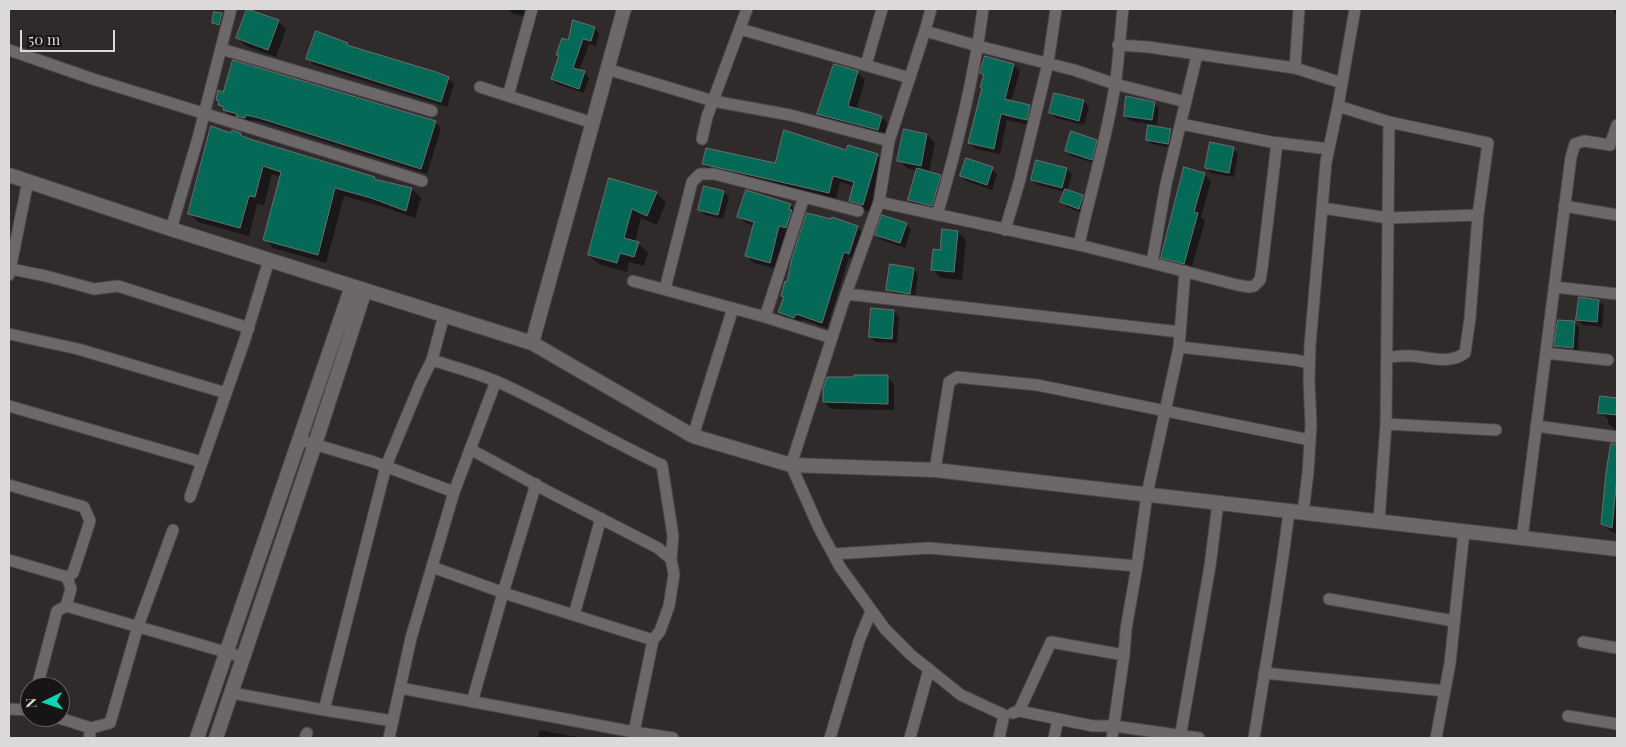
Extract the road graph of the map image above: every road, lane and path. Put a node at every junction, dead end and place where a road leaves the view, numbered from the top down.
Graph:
1 (232, 9) edge
2 (532, 9) edge
3 (624, 9) edge
4 (747, 9) edge
5 (882, 9) edge
6 (931, 9) edge
7 (983, 9) edge
8 (1056, 9) edge
9 (1123, 9) edge
10 (1299, 9) edge
11 (1355, 9) edge
12 (740, 29) junction
13 (925, 31) junction
14 (1118, 45) junction
15 (978, 46) junction
16 (221, 48) junction
17 (9, 50) edge
18 (1197, 55) junction
19 (1048, 63) junction
20 (866, 65) junction
21 (1295, 68) junction
22 (607, 69) junction
23 (910, 78) junction
24 (1342, 83) junction
25 (1115, 84) junction
26 (480, 87) dead end
27 (508, 96) junction
28 (713, 101) junction
29 (1186, 102) junction
30 (1338, 106) junction
31 (432, 111) dead end
32 (204, 112) junction
33 (1390, 122) junction
34 (592, 123) junction
35 (1181, 124) junction
36 (1617, 125) edge
37 (702, 139) dead end
38 (889, 141) junction
39 (1277, 143) junction
40 (1614, 146) edge
41 (1329, 149) junction
42 (9, 176) edge
43 (28, 181) junction
44 (422, 181) dead end
45 (804, 198) junction
46 (879, 202) junction
47 (1564, 206) junction
48 (1322, 208) junction
49 (858, 211) dead end
50 (1478, 214) junction
51 (937, 215) junction
52 (1617, 215) edge
53 (1388, 218) junction
54 (171, 229) junction
55 (1005, 230) junction
56 (1079, 245) junction
57 (269, 260) junction
58 (1152, 263) junction
59 (10, 270) edge
60 (1185, 271) junction
61 (632, 281) dead end
62 (1554, 287) junction
63 (358, 288) junction
64 (665, 289) junction
65 (846, 294) junction
66 (1617, 294) edge
67 (733, 308) junction
68 (444, 315) junction
69 (765, 317) junction
70 (249, 328) junction
71 (1180, 332) junction
72 (9, 334) edge
73 (832, 338) junction
74 (532, 343) junction
75 (1179, 347) junction
76 (1546, 353) junction
77 (1387, 357) junction
78 (432, 360) junction
79 (1608, 360) dead end
80 (1309, 363) junction
81 (496, 381) junction
82 (226, 393) junction
83 (9, 406) edge
84 (1165, 411) junction
85 (1386, 424) junction
86 (1536, 426) junction
87 (1496, 430) dead end
88 (692, 436) junction
89 (1617, 437) edge
90 (300, 440) junction
91 (1310, 440) junction
92 (315, 444) junction
93 (470, 449) junction
94 (202, 462) junction
95 (791, 465) junction
96 (386, 466) junction
97 (935, 470) junction
98 (536, 484) junction
99 (9, 485) edge
100 (454, 492) junction
101 (1147, 494) junction
102 (190, 497) dead end
103 (1218, 503) junction
104 (1288, 511) junction
105 (1303, 513) junction
106 (601, 518) junction
107 (1379, 521) junction
108 (173, 530) dead end
109 (1464, 531) junction
110 (1522, 538) junction
111 (1617, 548) edge
112 (833, 554) junction
113 (671, 559) junction
114 (9, 560) edge
115 (1137, 566) junction
116 (432, 567) junction
117 (67, 577) junction
118 (503, 592) junction
119 (1330, 599) dead end
120 (66, 606) junction
121 (871, 611) junction
122 (574, 614) junction
123 (1454, 621) junction
124 (138, 626) junction
125 (653, 640) junction
126 (1583, 642) dead end
127 (1617, 648) edge
128 (228, 652) junction
129 (1124, 655) junction
130 (244, 657) junction
131 (928, 668) junction
132 (1264, 673) junction
133 (40, 677) edge
134 (400, 688) junction
135 (1445, 691) junction
136 (232, 692) junction
137 (472, 702) junction
138 (324, 710) junction
139 (1020, 711) junction
140 (1004, 715) junction
141 (1568, 716) dead end
142 (1058, 719) junction
143 (393, 721) junction
144 (70, 724) edge
145 (1617, 724) edge
146 (1113, 732) edge
147 (90, 733) edge
148 (641, 735) edge
149 (1180, 737) edge
150 (197, 738) edge
151 (216, 738) edge
152 (389, 738) edge
153 (673, 738) edge
154 (830, 738) edge
155 (910, 738) edge
156 (998, 738) edge
157 (1054, 738) edge
158 (1199, 738) edge
159 (1254, 738) edge
160 (1436, 738) edge

1 - 16 street
2 - 27 street
3 - 22 street
4 - 12 street
5 - 20 street
6 - 13 street
7 - 15 street
8 - 19 street
9 - 14 street
10 - 21 street
11 - 24 street
12 - 20 street
12 - 28 street
13 - 15 street
13 - 23 street
14 - 18 street
14 - 25 street
15 - 19 street
15 - 51 street
16 - 31 street
16 - 32 street
17 - 32 street
18 - 21 street
18 - 29 street
19 - 25 street
19 - 55 street
20 - 23 street
21 - 24 street
22 - 28 street
22 - 34 street
23 - 38 street
24 - 30 street
25 - 29 street
25 - 56 street
26 - 27 street
27 - 34 street
28 - 37 street
28 - 38 street
29 - 35 street
30 - 33 street
30 - 41 street
32 - 44 street
32 - 54 street
33 - 50 street
33 - 53 street
34 - 74 street
35 - 39 street
35 - 58 street
36 - 40 street
38 - 46 street
39 - 41 street
39 - 60 street
40 - 47 street
41 - 48 street
42 - 43 street
43 - 54 street
43 - 59 street
45 - 49 street
45 - 64 street
45 - 69 street
46 - 51 street
46 - 65 street
47 - 52 street
47 - 62 street
48 - 53 street
48 - 80 street
50 - 53 street
50 - 77 street
51 - 55 street
53 - 77 street
54 - 57 street
55 - 56 street
56 - 58 street
57 - 63 street
57 - 70 street
58 - 60 street
59 - 70 street
60 - 71 street
61 - 64 street
62 - 66 street
62 - 76 street
63 - 68 street
63 - 90 street
63 - 92 street
64 - 67 street
65 - 71 street
65 - 73 street
67 - 69 street
67 - 88 street
68 - 74 street
68 - 78 street
69 - 73 street
70 - 82 street
71 - 75 street
72 - 82 street
73 - 95 street
74 - 88 street
75 - 80 street
75 - 84 street
76 - 79 street
76 - 86 street
77 - 85 street
78 - 81 street
78 - 96 street
80 - 91 street
81 - 93 street
81 - 113 street
82 - 94 street
83 - 94 street
84 - 91 street
84 - 97 street
84 - 101 street
85 - 87 street
85 - 107 street
86 - 89 street
86 - 110 street
88 - 95 street
90 - 92 street
90 - 128 street
91 - 105 street
92 - 96 street
92 - 130 street
93 - 98 street
93 - 100 street
94 - 102 street
95 - 97 street
95 - 112 street
96 - 100 street
96 - 138 street
97 - 101 street
98 - 106 street
98 - 118 street
99 - 117 street
100 - 116 street
101 - 103 street
101 - 115 street
103 - 104 street
103 - 149 street
104 - 105 street
104 - 132 street
105 - 107 street
106 - 113 street
106 - 122 street
107 - 109 street
108 - 124 street
109 - 110 street
109 - 123 street
110 - 111 street
112 - 115 street
112 - 121 street
113 - 125 street
114 - 117 street
115 - 129 street
116 - 118 street
116 - 134 street
117 - 120 street
118 - 122 street
118 - 137 street
119 - 123 street
120 - 124 street
120 - 133 street
121 - 131 street
121 - 154 street
122 - 125 street
123 - 135 street
124 - 128 street
124 - 147 street
125 - 148 street
126 - 127 street
128 - 130 street
128 - 150 street
129 - 139 street
129 - 146 street
130 - 136 street
131 - 140 street
131 - 155 street
132 - 135 street
132 - 159 street
134 - 137 street
134 - 143 street
135 - 160 street
136 - 138 street
136 - 151 street
137 - 148 street
138 - 143 street
139 - 140 street
139 - 142 street
140 - 156 street
141 - 145 street
142 - 146 street
142 - 157 street
143 - 152 street
144 - 147 street
146 - 149 street
148 - 153 street
149 - 158 street

